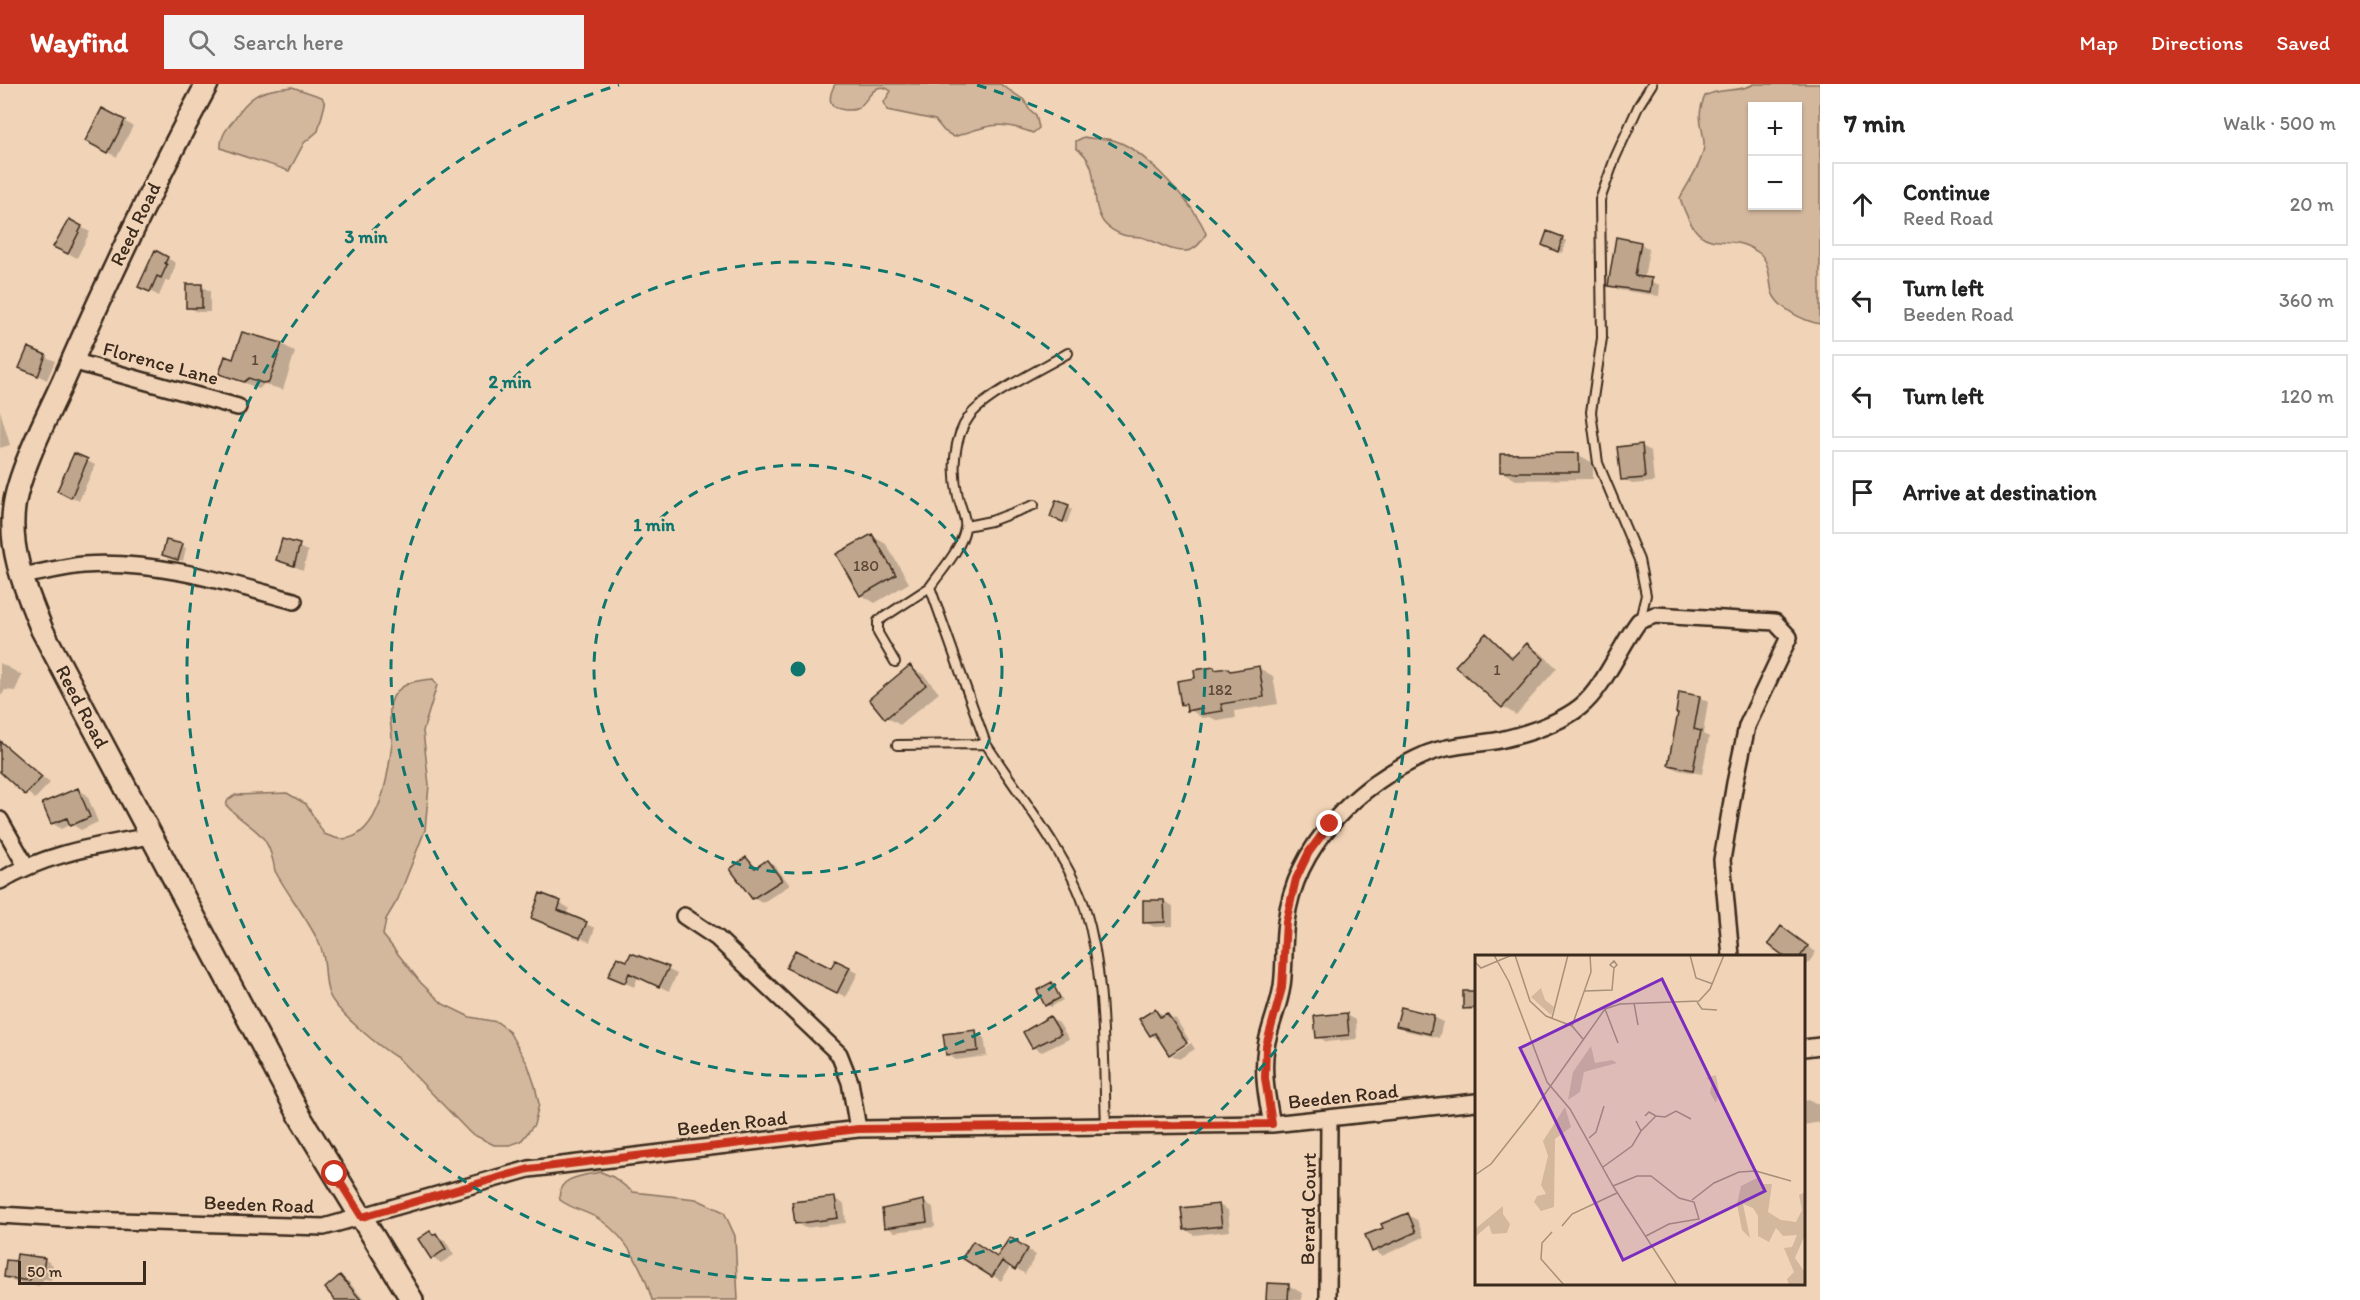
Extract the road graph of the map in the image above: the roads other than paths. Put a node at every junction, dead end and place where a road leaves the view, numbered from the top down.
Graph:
1 (207, 84) edge
2 (1652, 84) edge
3 (1068, 353) dead end
4 (72, 361) junction
5 (238, 407) dead end
6 (1034, 505) dead end
7 (966, 526) junction
8 (20, 576) junction
9 (930, 587) junction
10 (294, 601) dead end
11 (1639, 621) junction
12 (895, 662) dead end
13 (897, 744) dead end
14 (986, 744) junction
15 (0, 820) edge
16 (150, 836) junction
17 (26, 866) junction
18 (0, 881) edge
19 (684, 916) dead end
20 (1731, 955) edge
21 (1820, 1046) edge
22 (1805, 1048) edge
23 (1475, 1102) edge
24 (1329, 1118) junction
25 (1272, 1124) junction
26 (1106, 1125) junction
27 (858, 1129) junction
28 (0, 1215) edge
29 (362, 1217) junction
30 (412, 1300) edge
31 (1328, 1300) edge

1 - 4 street, Reed Road
2 - 11 lane
3 - 7 lane
4 - 5 street, Florence Lane
4 - 8 street, Reed Road
6 - 7 lane
7 - 9 lane
8 - 10 street
8 - 16 street, Reed Road
9 - 12 lane
9 - 14 lane
11 - 20 street
11 - 25 street
13 - 14 lane
14 - 26 lane
15 - 17 street
16 - 17 street
16 - 29 street, Reed Road
17 - 18 street
19 - 27 street
21 - 22 street
23 - 24 street, Beeden Road
24 - 25 street, Beeden Road
24 - 31 street, Berard Court
25 - 26 street, Beeden Road
26 - 27 street, Beeden Road
27 - 29 street, Beeden Road
28 - 29 street, Beeden Road
29 - 30 street, Reed Road

